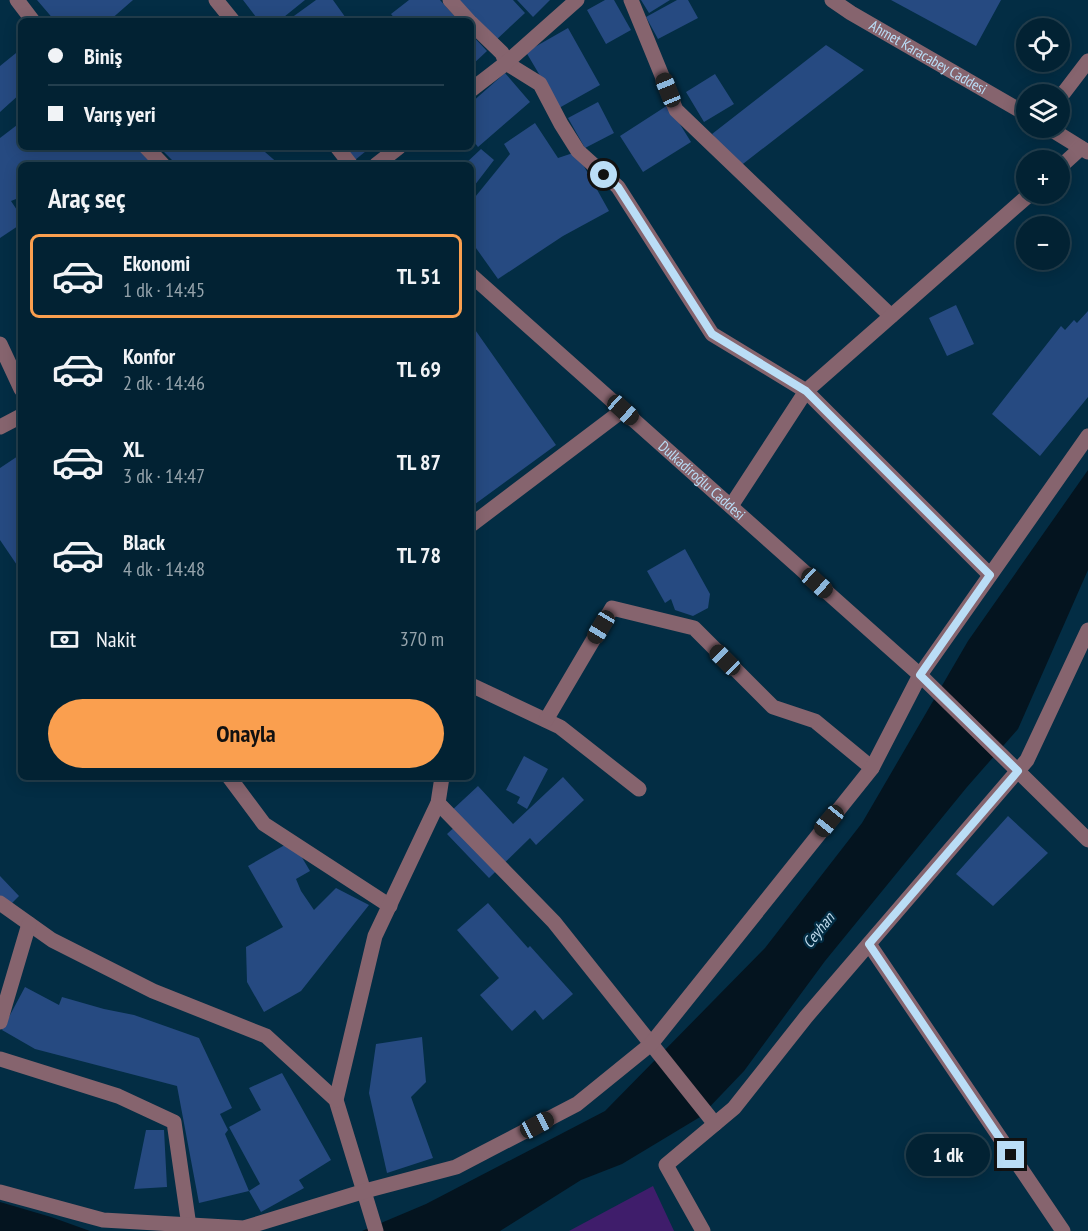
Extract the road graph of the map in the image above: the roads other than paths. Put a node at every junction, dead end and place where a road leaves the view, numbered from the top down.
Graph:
1 (16, 0) edge
2 (216, 0) edge
3 (450, 0) edge
4 (577, 0) edge
5 (631, 0) edge
6 (832, 0) edge
7 (31, 18) edge
8 (231, 18) edge
9 (466, 18) edge
10 (474, 26) edge
11 (1088, 61) edge
12 (506, 63) junction
13 (1070, 85) edge
14 (474, 88) edge
15 (1016, 108) edge
16 (1065, 138) edge
17 (149, 150) edge
18 (339, 150) edge
19 (395, 150) edge
20 (1085, 150) edge
21 (1070, 160) edge
22 (160, 162) edge
23 (349, 162) edge
24 (380, 162) edge
25 (1019, 204) edge
26 (474, 278) edge
27 (891, 316) junction
28 (0, 345) edge
29 (18, 383) edge
30 (806, 391) junction
31 (623, 410) junction
32 (18, 418) edge
33 (0, 427) edge
34 (1088, 436) edge
35 (731, 506) junction
36 (474, 523) edge
37 (990, 575) junction
38 (1088, 630) edge
39 (920, 675) junction
40 (474, 686) edge
41 (546, 720) junction
42 (1014, 767) junction
43 (872, 768) junction
44 (231, 780) edge
45 (442, 780) edge
46 (639, 789) dead end
47 (438, 803) junction
48 (1088, 840) edge
49 (0, 903) edge
50 (390, 906) junction
51 (30, 924) junction
52 (869, 944) junction
53 (0, 1022) edge
54 (651, 1044) junction
55 (0, 1059) edge
56 (336, 1100) junction
57 (715, 1124) junction
58 (365, 1191) junction
59 (0, 1192) edge
60 (375, 1225) edge
61 (189, 1226) junction
62 (703, 1231) edge
63 (1063, 1231) edge

1 - 7 street
2 - 8 street
3 - 9 street
4 - 12 street
5 - 27 street
6 - 15 street, Ahmet Karacabey Caddesi
10 - 12 street
11 - 13 street
12 - 14 street
12 - 30 street
16 - 20 street
17 - 22 street
18 - 23 street
19 - 24 street
20 - 21 street
25 - 27 street
26 - 31 street, Dulkadiroğlu Caddesi
27 - 30 street
28 - 29 street
30 - 35 street
30 - 37 street
31 - 35 street, Dulkadiroğlu Caddesi
31 - 36 street
32 - 33 street
34 - 37 street
35 - 39 street, Dulkadiroğlu Caddesi
37 - 39 street
38 - 42 street
39 - 42 street, Dulkadiroğlu Caddesi
39 - 43 street
40 - 41 street
41 - 43 street
41 - 46 street
42 - 48 street, Dulkadiroğlu Caddesi
42 - 52 street
43 - 54 street
44 - 50 street
45 - 47 street
47 - 50 street
47 - 54 street
49 - 51 street
50 - 56 street
51 - 53 street
51 - 56 street
52 - 57 street
52 - 63 street
54 - 57 street
54 - 58 street
55 - 61 street
56 - 58 street
57 - 62 street
58 - 60 street
58 - 61 street
59 - 61 street

